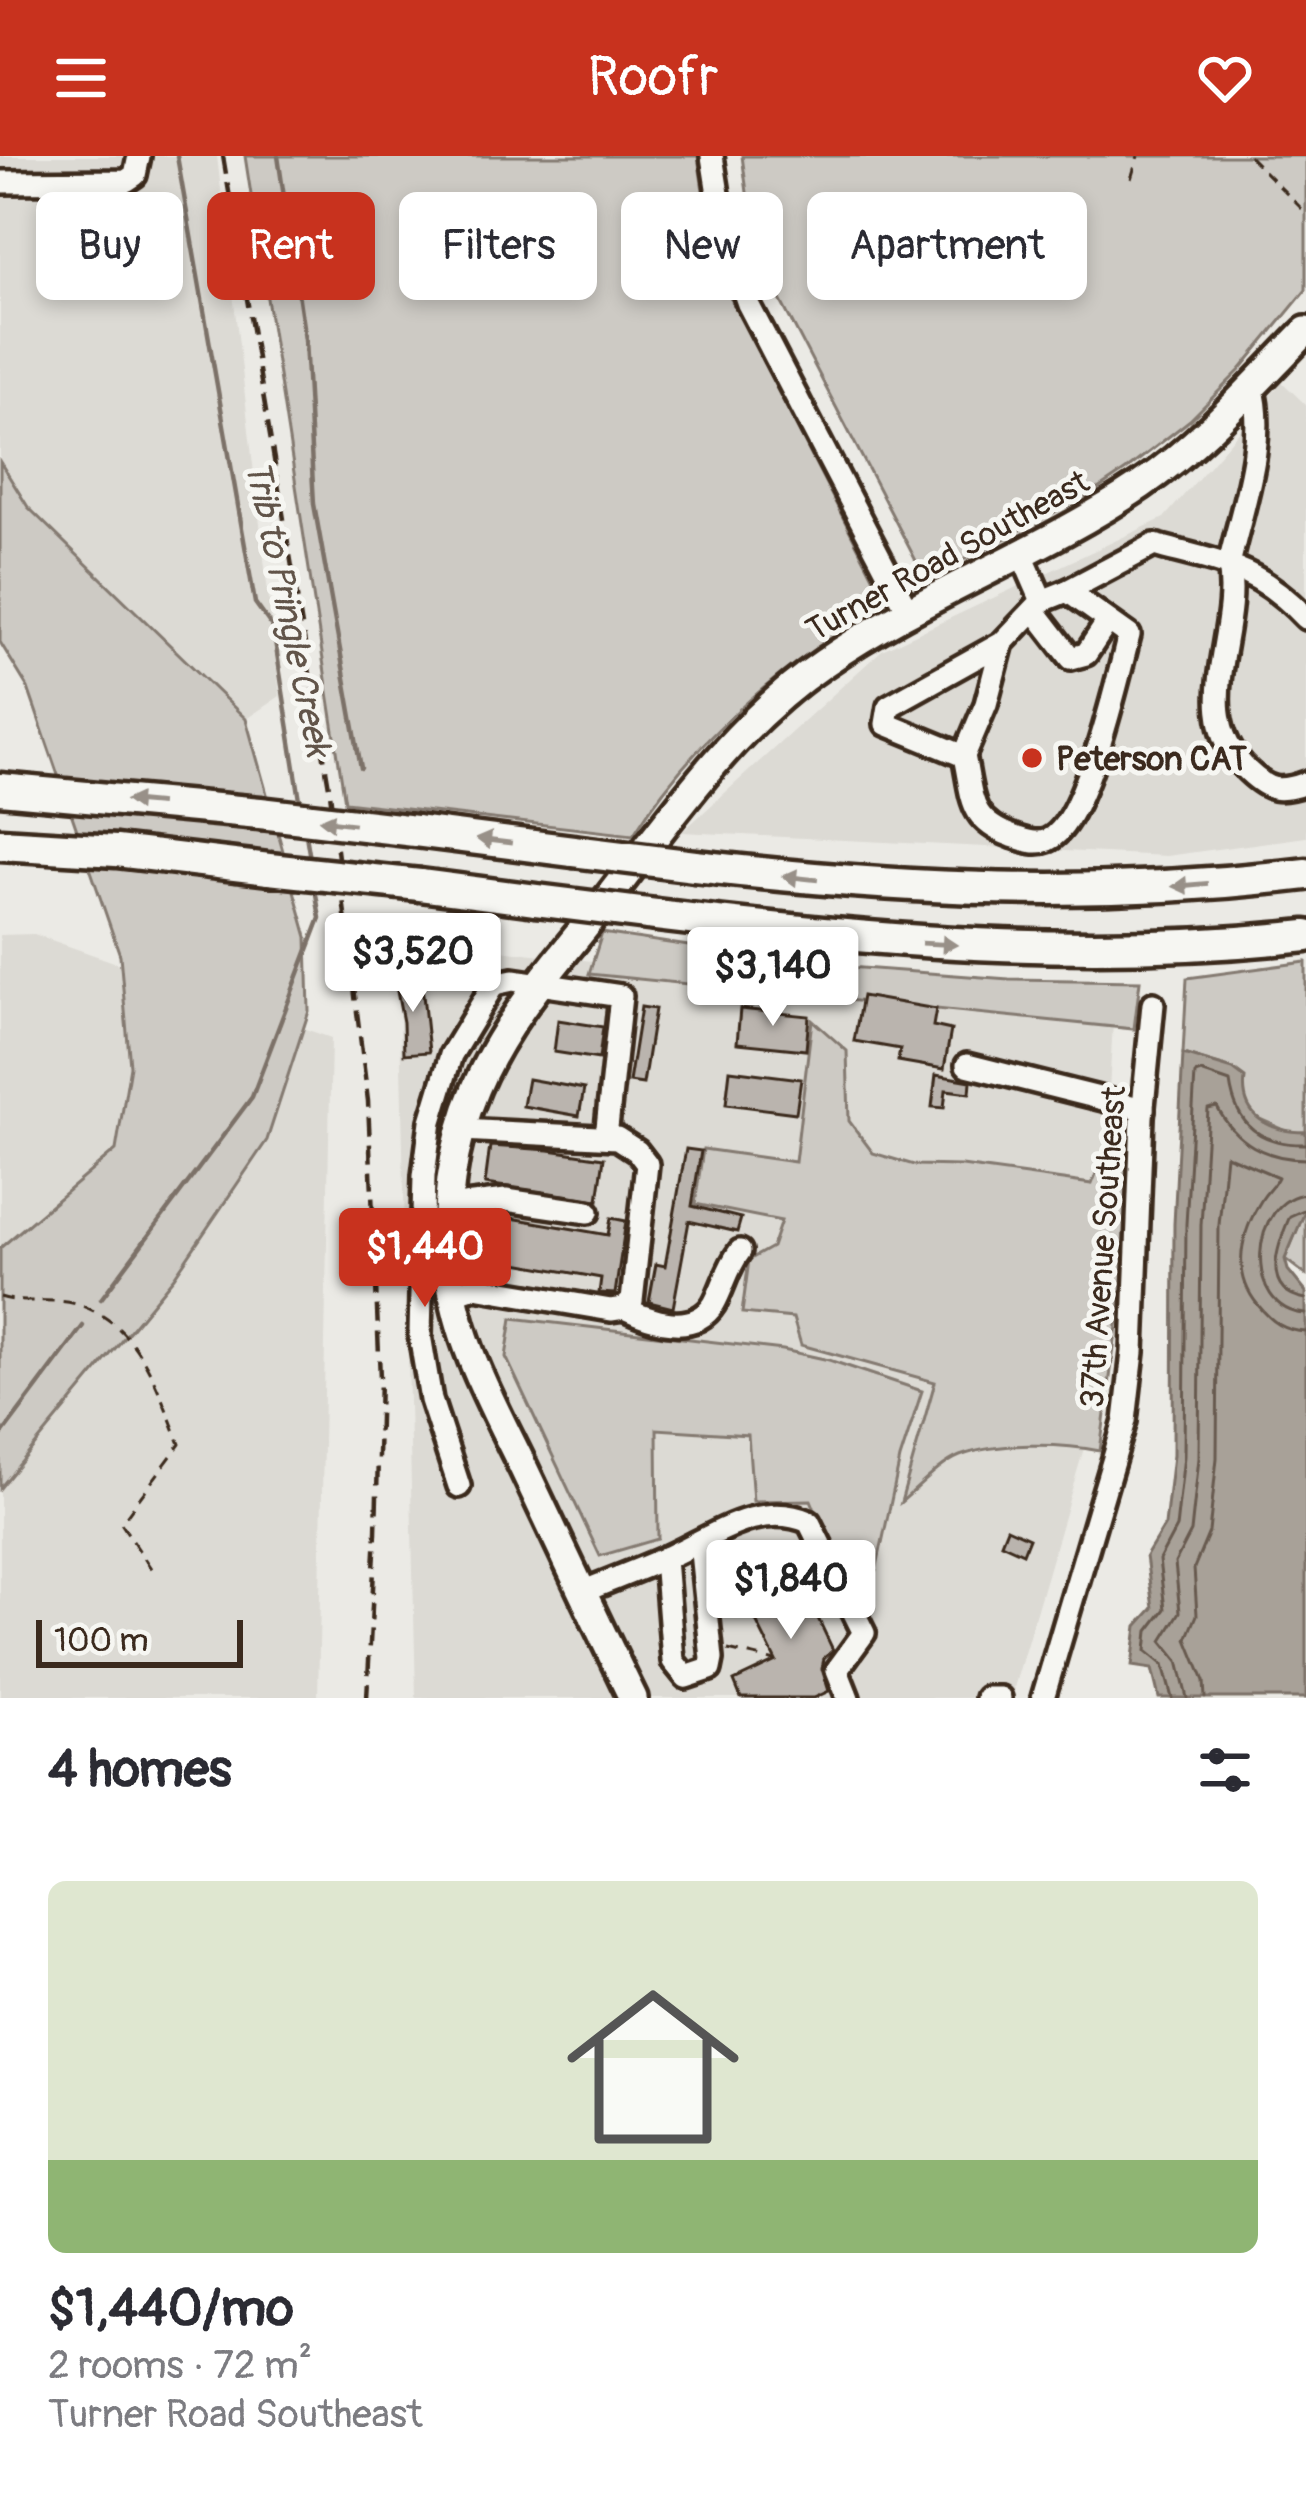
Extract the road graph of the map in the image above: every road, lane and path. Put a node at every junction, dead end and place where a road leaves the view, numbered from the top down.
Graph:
1 (139, 156) edge
2 (712, 156) edge
3 (1138, 156) edge
4 (1250, 156) edge
5 (1131, 178) dead end
6 (0, 182) edge
7 (1306, 213) edge
8 (1306, 331) edge
9 (1252, 386) junction
10 (1022, 553) junction
11 (1229, 565) junction
12 (1067, 591) junction
13 (1038, 606) junction
14 (909, 613) junction
15 (1306, 618) edge
16 (1108, 621) junction
17 (1002, 644) junction
18 (964, 756) junction
19 (1306, 783) edge
20 (0, 789) edge
21 (0, 844) edge
22 (1306, 874) edge
23 (1306, 936) edge
24 (541, 985) junction
25 (1153, 1004) dead end
26 (967, 1065) dead end
27 (1143, 1108) junction
28 (462, 1130) junction
29 (606, 1137) junction
30 (448, 1207) junction
31 (588, 1212) dead end
32 (740, 1251) dead end
33 (443, 1286) junction
34 (0, 1298) edge
35 (624, 1308) junction
36 (459, 1486) dead end
37 (700, 1542) junction
38 (665, 1558) junction
39 (154, 1573) dead end
40 (582, 1592) junction
41 (711, 1651) junction
42 (776, 1661) dead end
43 (633, 1698) edge
44 (848, 1698) edge
45 (987, 1698) edge
46 (1000, 1698) edge
47 (1043, 1698) edge

1 - 6 street
2 - 14 street
3 - 5 path
4 - 7 path
8 - 9 main road, Turner Road Southeast
9 - 10 main road, Turner Road Southeast
9 - 11 street
10 - 13 street
10 - 14 main road, Turner Road Southeast
11 - 12 street
11 - 15 street
11 - 19 street
12 - 13 street
12 - 16 street
13 - 16 street
13 - 17 street
14 - 24 main road, Turner Road Southeast
16 - 18 street
17 - 18 street
17 - 18 street
22 -> 20 highway, bridge
21 -> 23 highway, bridge
24 - 28 main road, Turner Road Southeast
24 - 29 street
24 - 33 street
25 - 27 street, 37th Avenue Southeast
26 - 27 street
27 - 47 street, 37th Avenue Southeast
28 - 29 street
28 - 30 main road, Turner Road Southeast
29 - 35 street
30 - 31 street
30 - 33 main road, Turner Road Southeast
32 - 35 street
33 - 35 street
33 - 36 street
33 - 40 main road, Turner Road Southeast
34 - 39 path
37 - 38 street
37 - 41 street
37 - 44 street
38 - 40 street
38 - 41 street
40 - 43 main road, Turner Road Southeast
41 - 42 path
45 - 46 street

